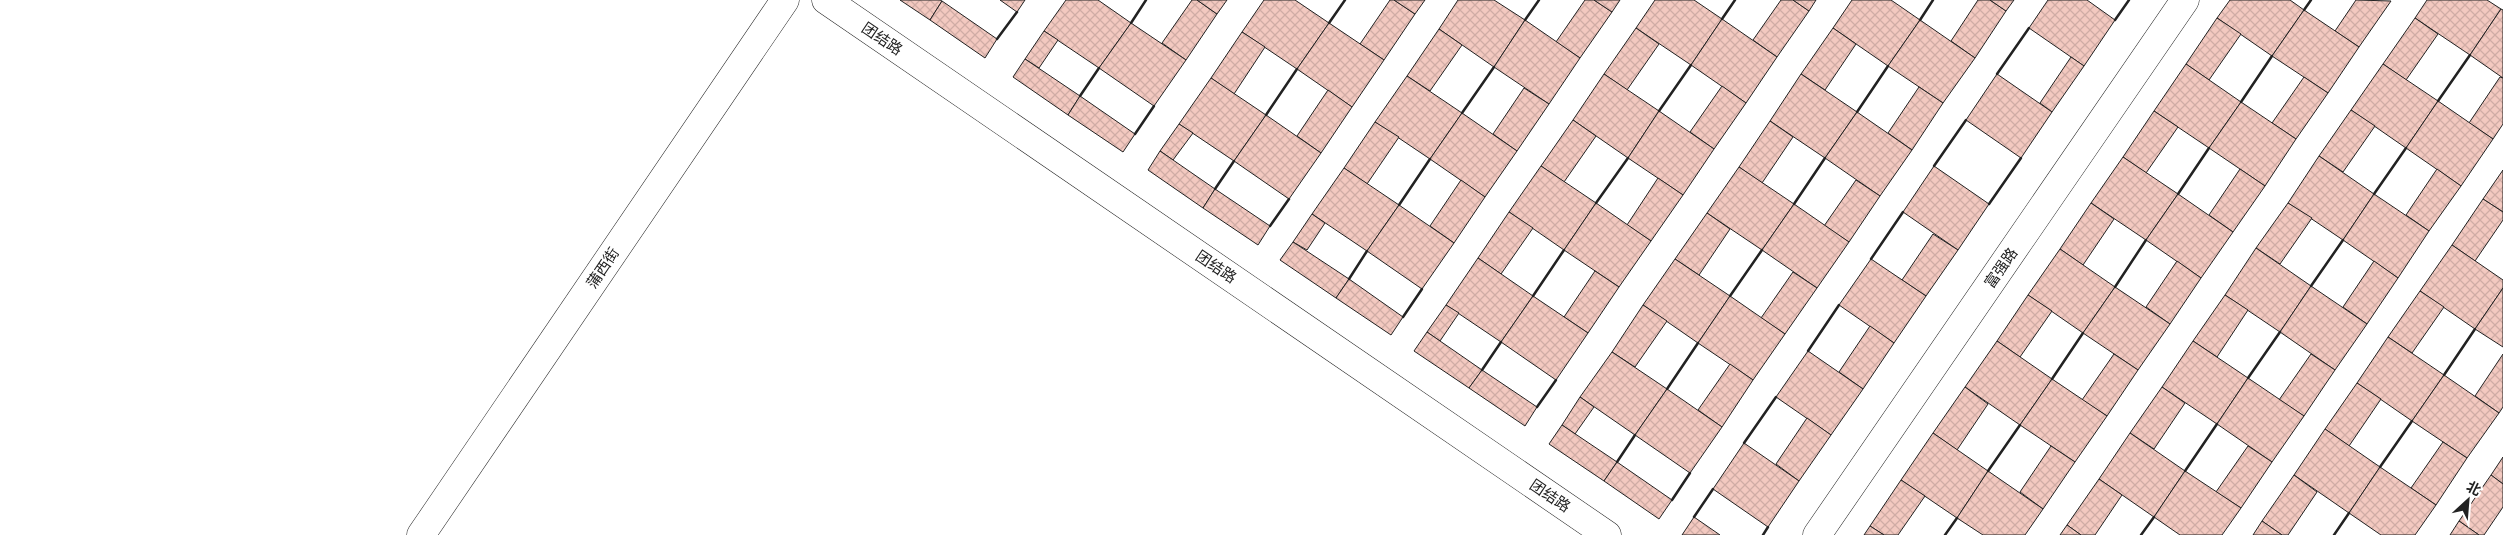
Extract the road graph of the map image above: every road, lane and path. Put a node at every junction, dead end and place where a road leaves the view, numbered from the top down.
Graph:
1 (785, 0) edge
2 (826, 0) edge
3 (2185, 0) edge
4 (421, 535) edge
5 (1607, 535) edge
6 (1816, 535) edge

1 - 4 street, 蒲西街
2 - 5 street, 团结路
3 - 6 street, 富强路

